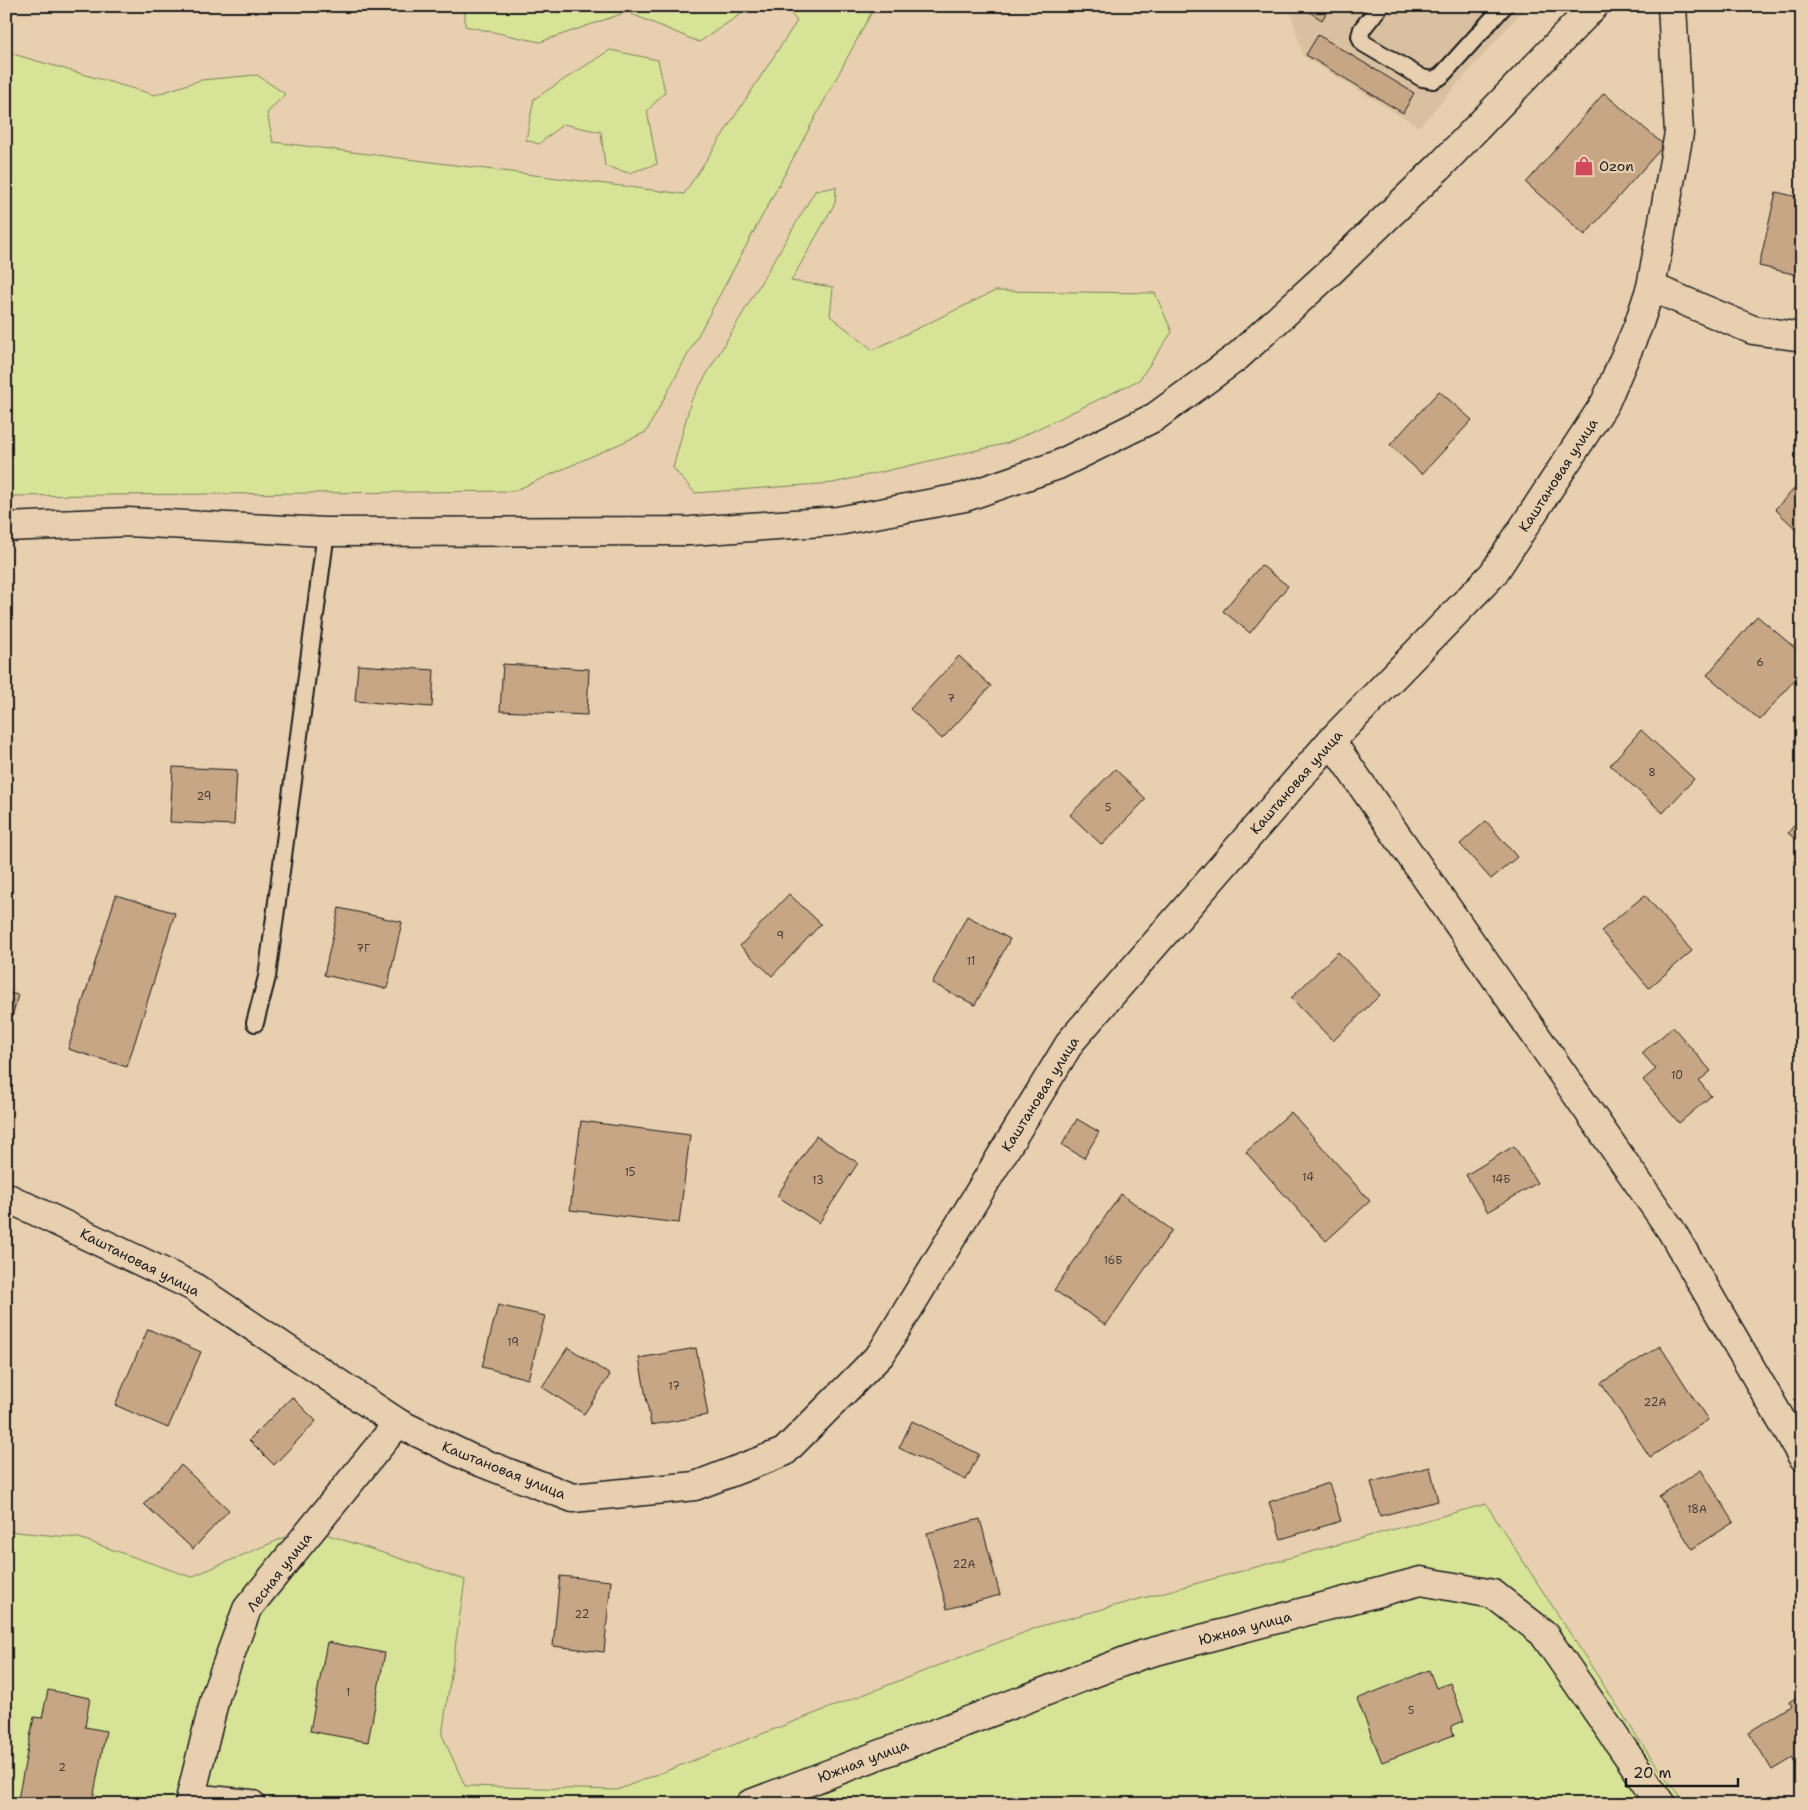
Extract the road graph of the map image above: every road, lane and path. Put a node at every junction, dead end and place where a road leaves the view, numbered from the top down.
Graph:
1 (1380, 6) edge
2 (1504, 6) edge
3 (1594, 6) edge
4 (1672, 6) edge
5 (1651, 287) junction
6 (1802, 337) edge
7 (6, 527) edge
8 (326, 532) junction
9 (1331, 741) junction
10 (255, 1023) dead end
11 (6, 1197) edge
12 (398, 1423) junction
13 (1802, 1456) edge
14 (190, 1801) edge
15 (252, 1804) edge
16 (750, 1804) edge
17 (1661, 1804) edge

1 - 2 lane
3 - 8 street
4 - 5 street, Каштановая улица
5 - 6 street
5 - 9 street, Каштановая улица
7 - 8 street
8 - 10 lane
9 - 12 street, Каштановая улица
9 - 13 street
11 - 12 street, Каштановая улица
12 - 14 street, Лесная улица
14 - 15 street
16 - 17 street, Южная улица

